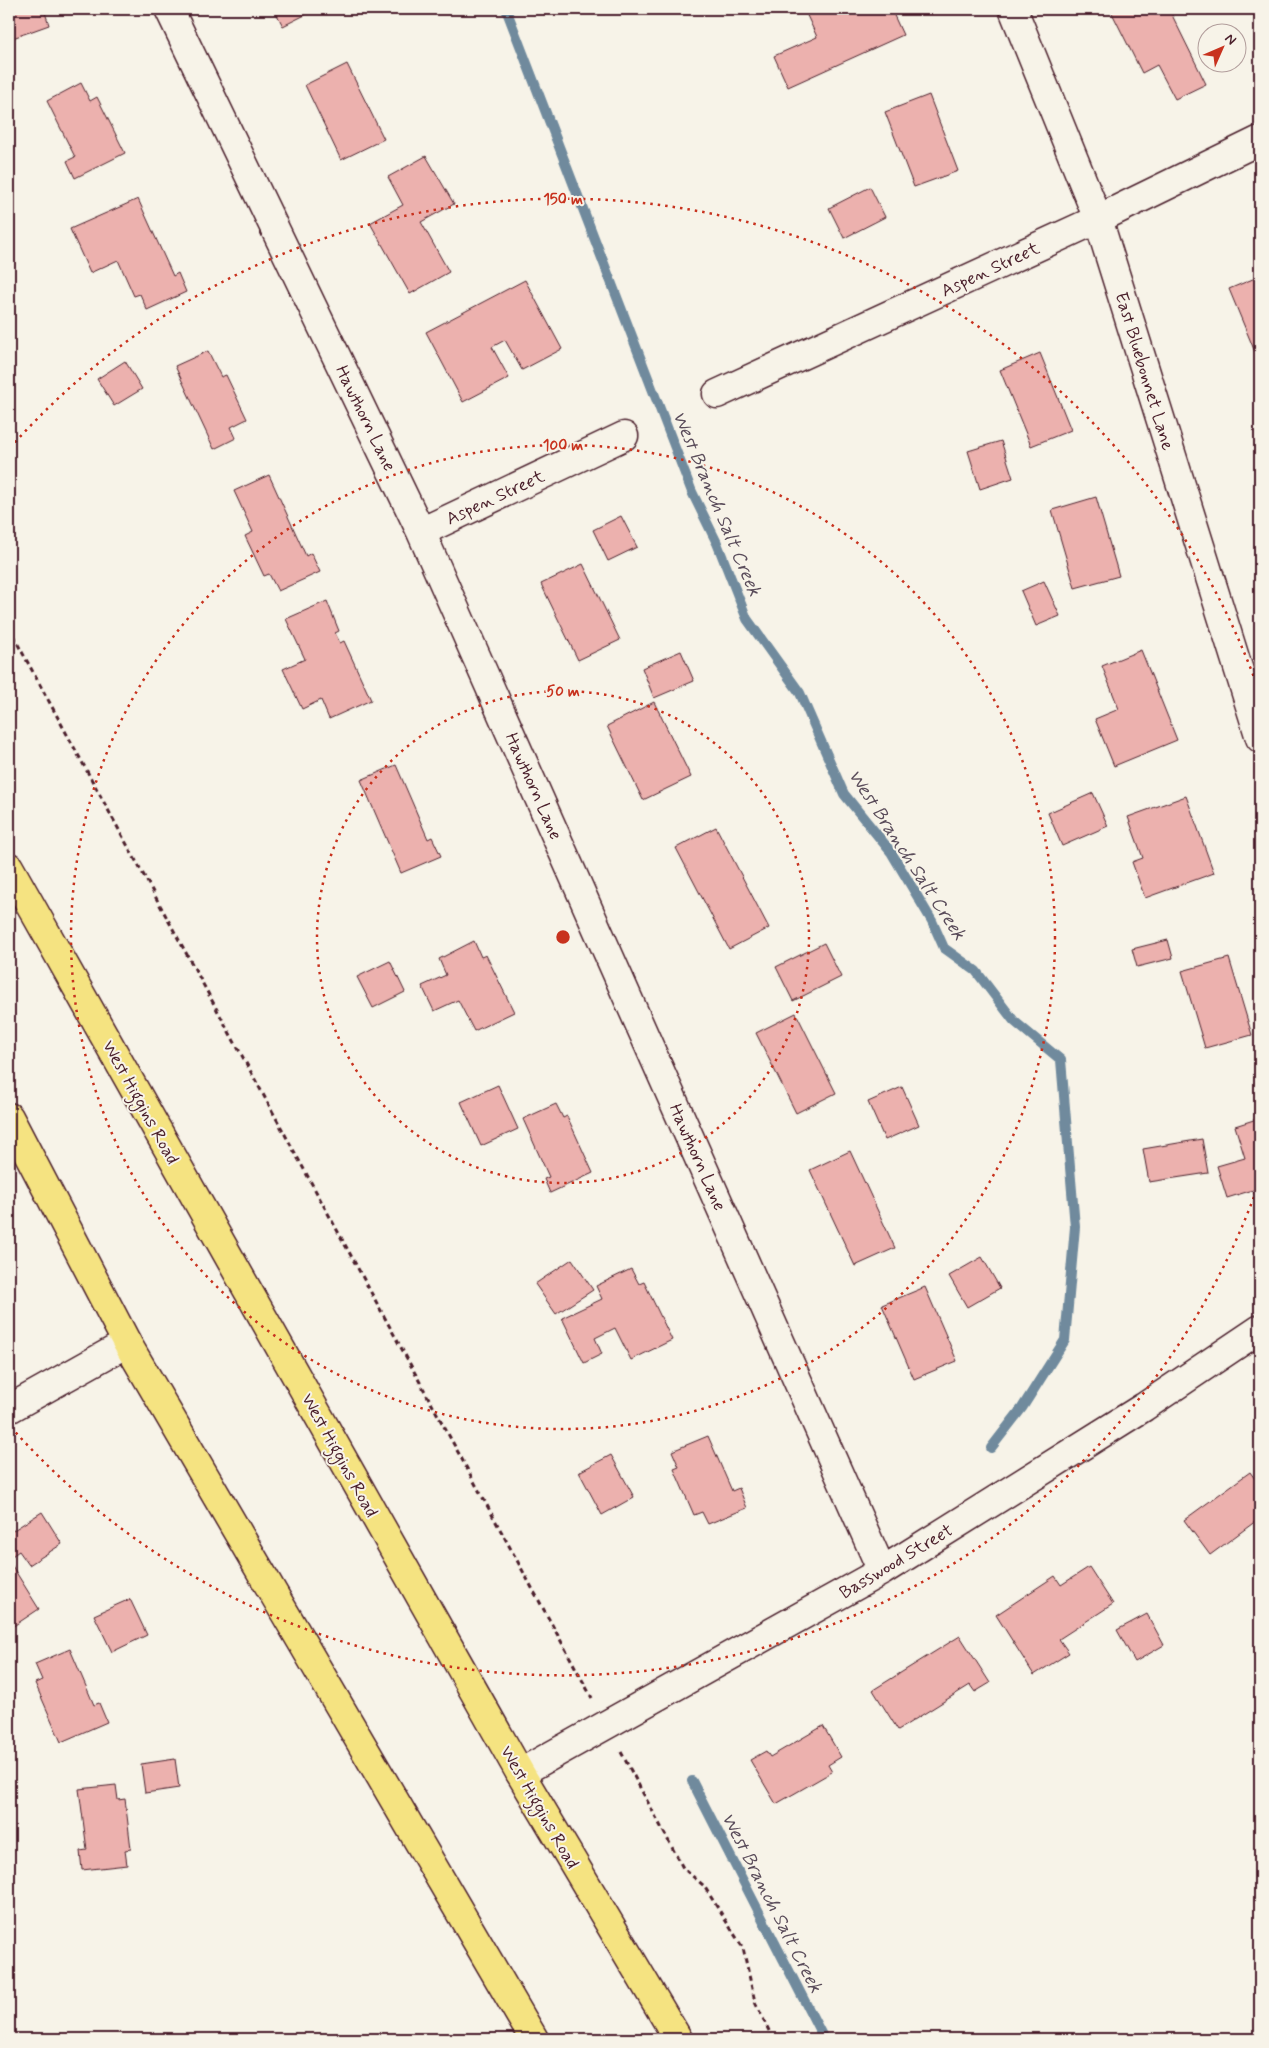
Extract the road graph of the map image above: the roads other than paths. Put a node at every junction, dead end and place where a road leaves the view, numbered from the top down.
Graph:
1 (169, 9) edge
2 (1013, 9) edge
3 (1260, 140) edge
4 (1098, 219) junction
5 (717, 394) dead end
6 (624, 436) dead end
7 (421, 532) junction
8 (1260, 738) edge
9 (9, 867) edge
10 (9, 1117) edge
11 (1260, 1329) edge
12 (127, 1343) junction
13 (9, 1409) edge
14 (882, 1571) junction
15 (520, 1773) junction
16 (534, 2039) edge
17 (678, 2039) edge

1 - 7 street, Hawthorn Lane
2 - 4 street, East Bluebonnet Lane
3 - 4 street, Aspen Street
4 - 5 street, Aspen Street
4 - 8 street, East Bluebonnet Lane
6 - 7 street, Aspen Street
7 - 14 street, Hawthorn Lane
9 - 15 main road, West Higgins Road
10 - 12 main road
11 - 14 street, Basswood Street
12 - 13 street
12 - 16 main road
14 - 15 street, Basswood Street
15 - 17 main road, West Higgins Road

